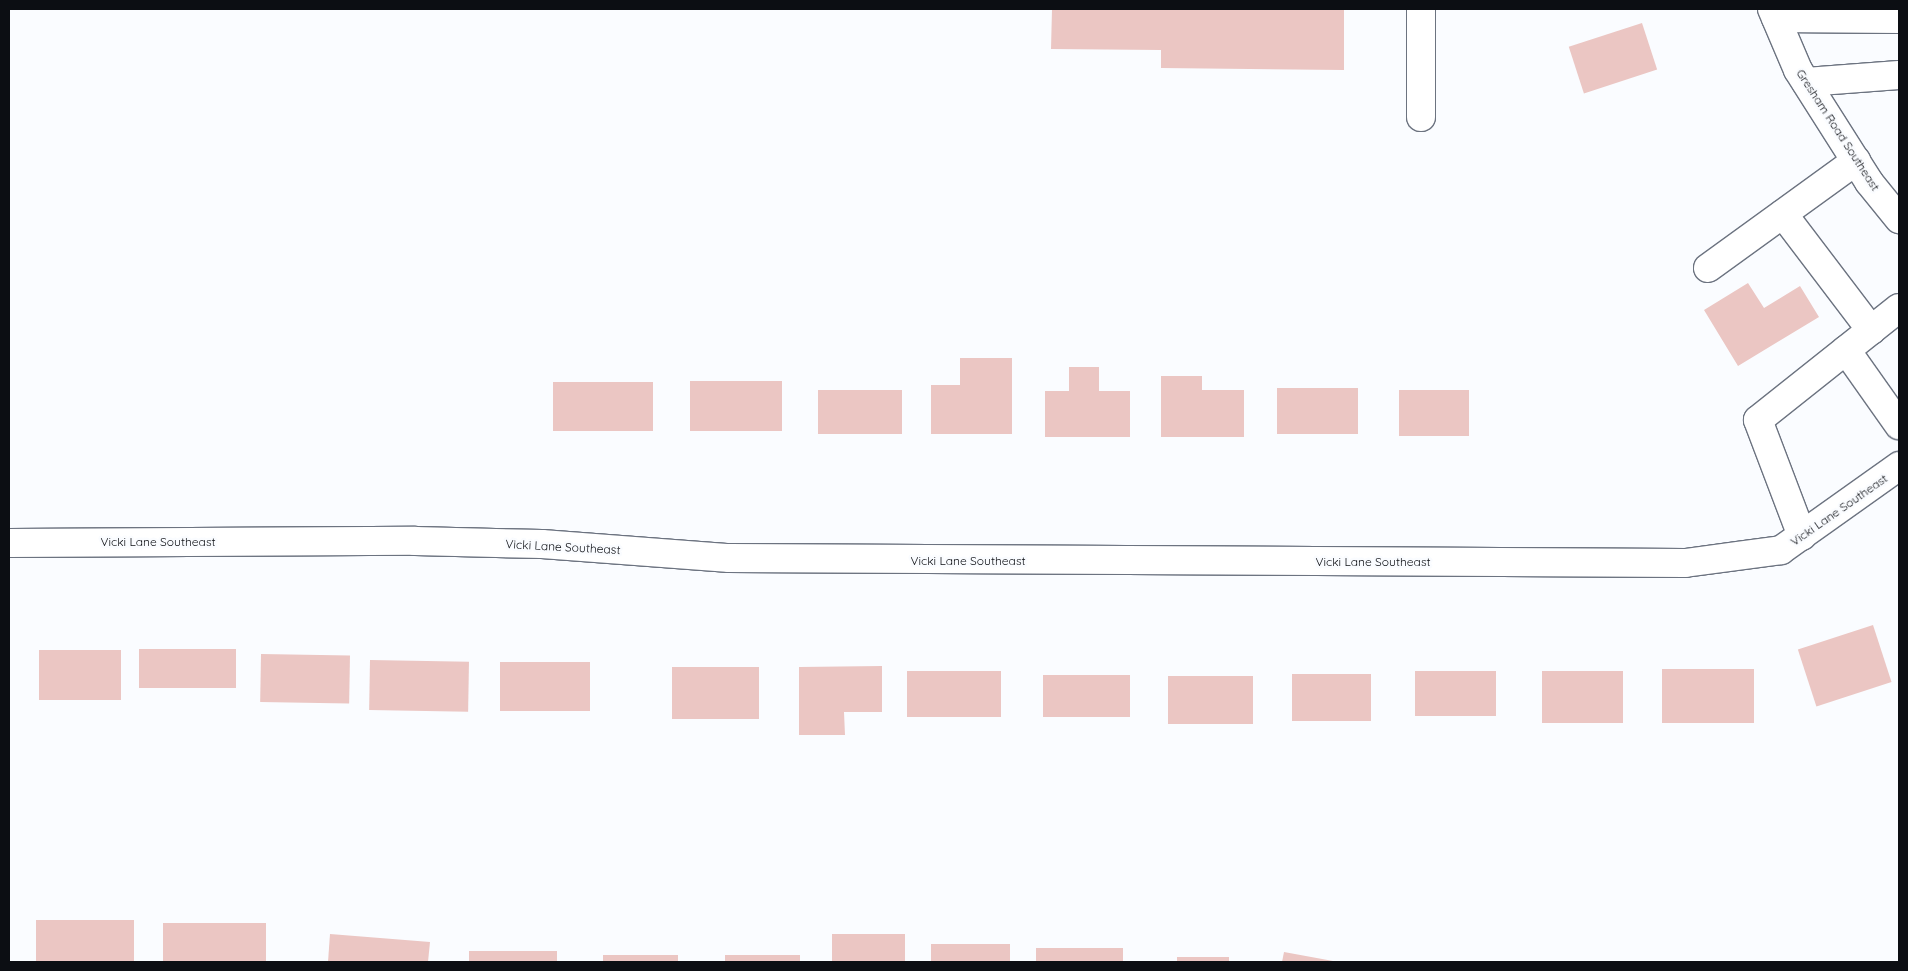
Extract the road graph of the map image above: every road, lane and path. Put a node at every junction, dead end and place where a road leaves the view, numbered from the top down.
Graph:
1 (1421, 9) edge
2 (1774, 13) edge
3 (1899, 19) edge
4 (1899, 75) edge
5 (1806, 82) junction
6 (1421, 117) dead end
7 (1856, 161) junction
8 (1782, 214) junction
9 (1899, 219) edge
10 (1708, 268) dead end
11 (1899, 308) edge
12 (1871, 330) junction
13 (1846, 350) junction
14 (1899, 425) edge
15 (1899, 466) edge
16 (1802, 536) junction
17 (9, 543) edge

1 - 6 street
2 - 3 street
2 - 5 street, Gresham Road Southeast
4 - 5 street
5 - 7 street, Gresham Road Southeast
7 - 8 street
7 - 9 street, Gresham Road Southeast
8 - 10 street
8 - 12 street
11 - 12 street
12 - 13 street
13 - 14 street
13 - 16 street
15 - 16 street, Vicki Lane Southeast
16 - 17 street, Vicki Lane Southeast

